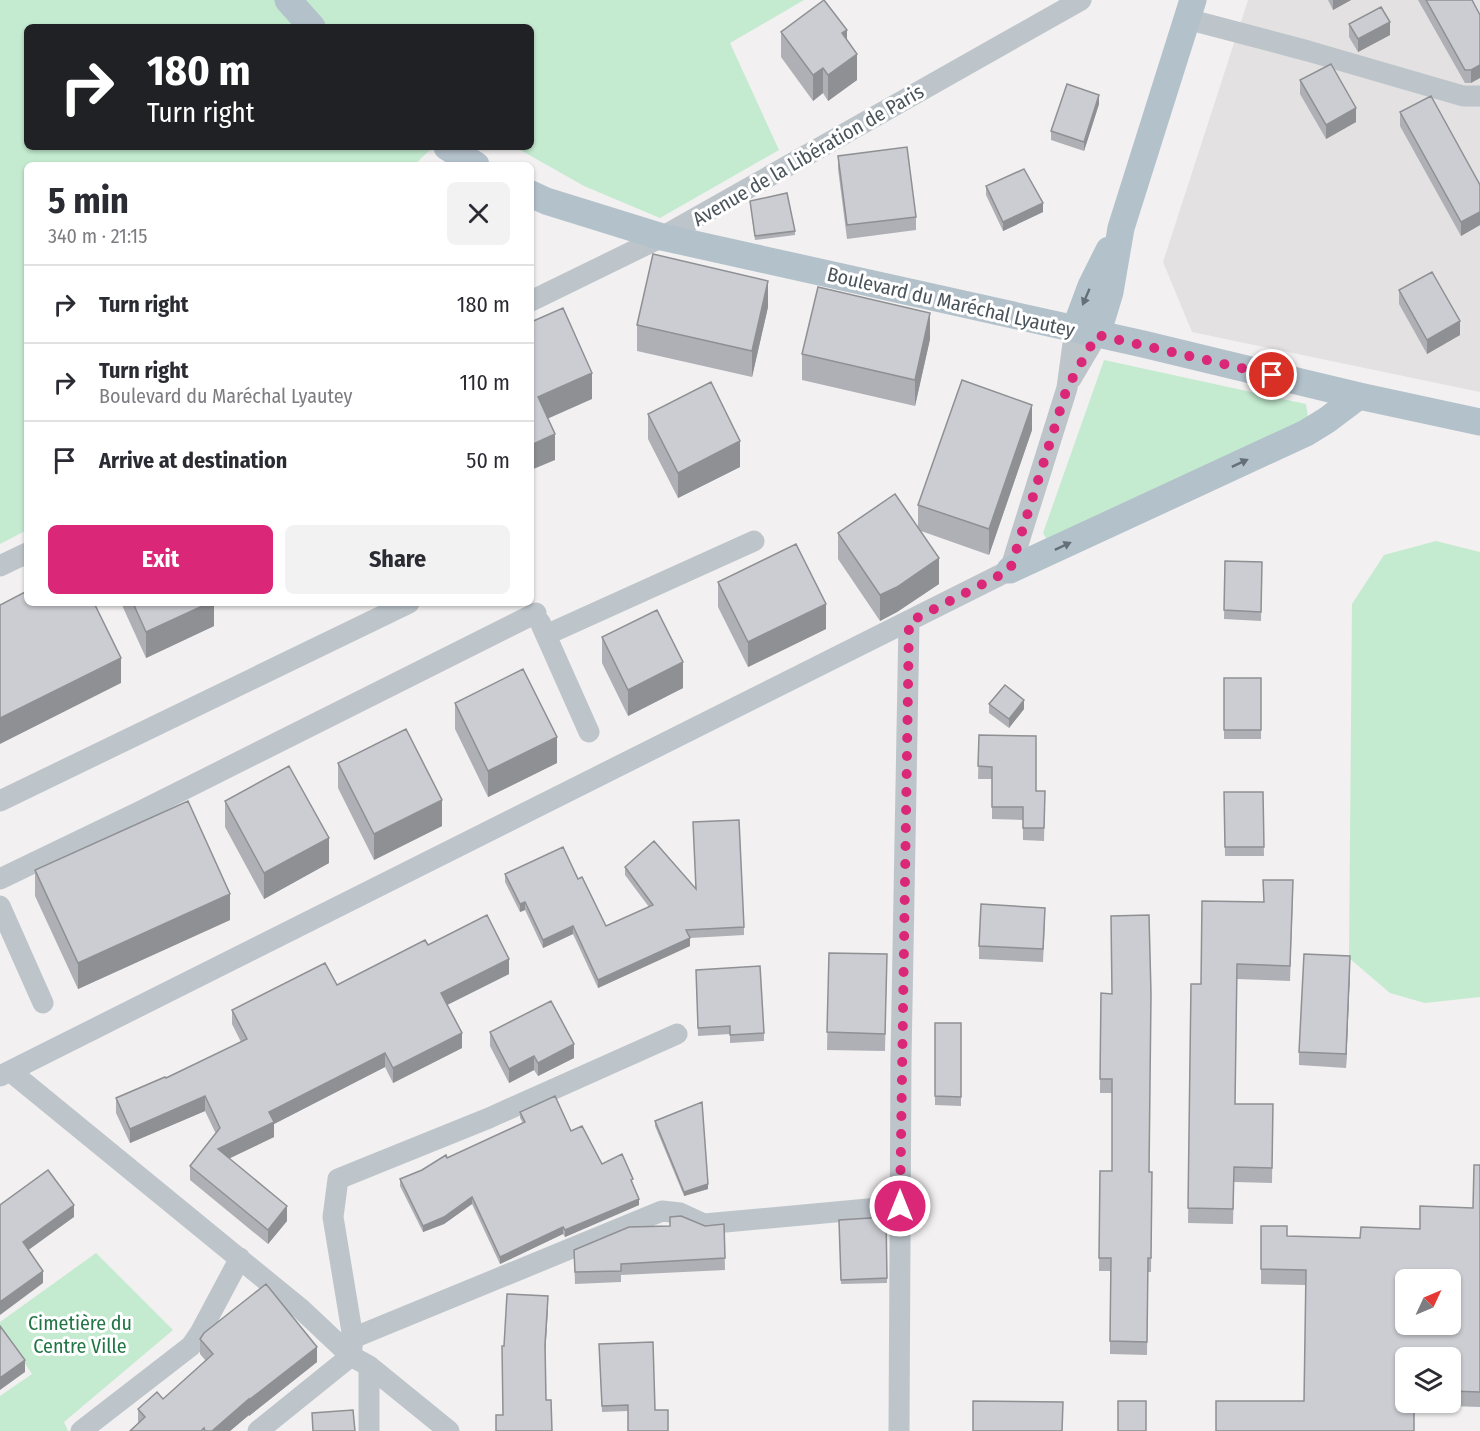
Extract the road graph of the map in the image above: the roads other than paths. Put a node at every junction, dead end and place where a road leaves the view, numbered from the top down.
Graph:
1 (288, 0) edge
2 (1081, 0) edge
3 (1190, 10) edge
4 (309, 24) edge
5 (1480, 96) edge
6 (452, 150) edge
7 (471, 162) edge
8 (534, 195) edge
9 (1121, 228) junction
10 (662, 237) junction
11 (1110, 292) junction
12 (534, 300) edge
13 (1086, 332) junction
14 (1143, 344) junction
15 (1359, 396) junction
16 (1480, 422) edge
17 (754, 541) dead end
18 (24, 554) edge
19 (0, 566) edge
20 (1010, 570) junction
21 (403, 606) edge
22 (533, 608) edge
23 (909, 622) junction
24 (546, 635) junction
25 (589, 732) dead end
26 (0, 801) edge
27 (0, 879) edge
28 (0, 906) edge
29 (44, 1003) dead end
30 (677, 1034) dead end
31 (5, 1073) edge
32 (900, 1206) junction
33 (240, 1258) junction
34 (352, 1347) junction
35 (369, 1366) junction
36 (81, 1431) edge
37 (258, 1431) edge
38 (369, 1431) edge
39 (449, 1431) edge
40 (899, 1431) edge

1 - 4 main road
2 - 10 street, Avenue de la Libération de Paris
3 - 5 street
3 - 9 main road
6 - 7 main road
8 - 10 main road, Boulevard du Maréchal Lyautey
9 - 11 main road
9 -> 13 main road
10 - 12 street, Avenue de la Libération de Paris
10 - 13 main road, Boulevard du Maréchal Lyautey
11 - 13 main road
11 - 14 main road
13 - 14 main road, Boulevard du Maréchal Lyautey
13 - 20 street
14 - 15 main road, Boulevard du Maréchal Lyautey
15 - 16 main road, Boulevard du Maréchal Lyautey
20 -> 15 main road
17 - 24 street
18 - 19 street
20 - 23 street
21 - 26 street
22 - 24 street
22 - 27 street
23 - 31 street
23 - 32 street
24 - 25 street
28 - 29 street
30 - 34 street
31 - 33 street
32 - 34 street
32 - 40 street
33 - 34 street
33 - 36 street
34 - 35 street
34 - 37 street
35 - 38 street
35 - 39 street

